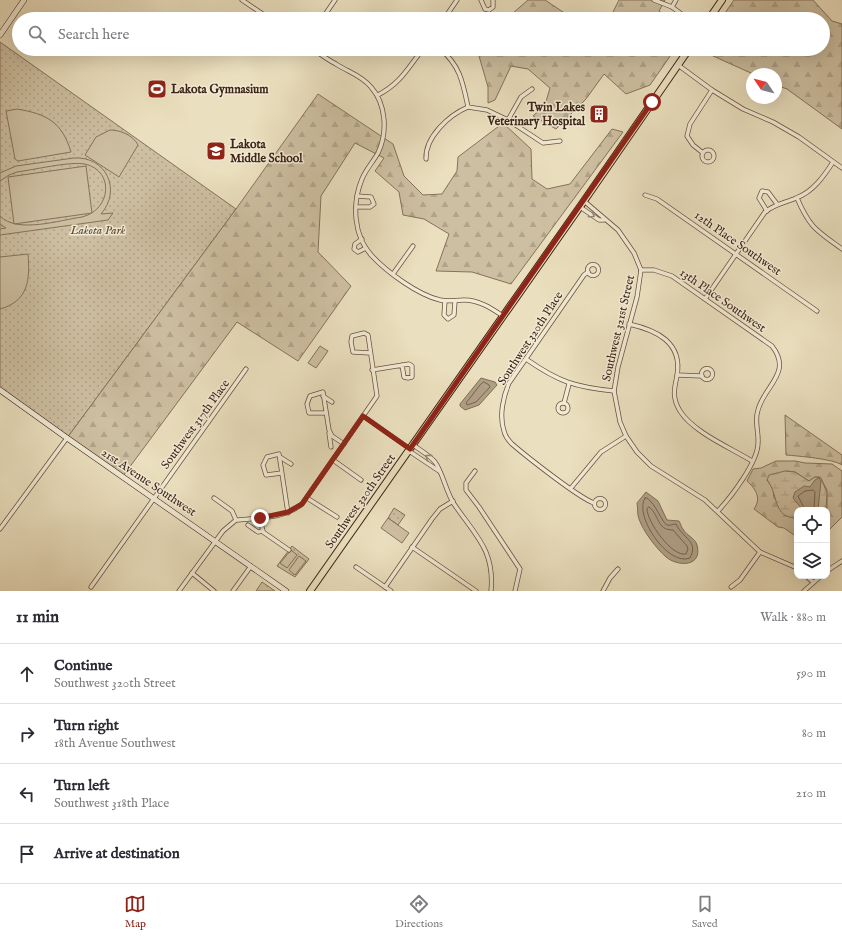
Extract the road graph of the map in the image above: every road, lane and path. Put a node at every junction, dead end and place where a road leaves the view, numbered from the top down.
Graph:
1 (24, 0) edge
2 (242, 0) edge
3 (335, 0) edge
4 (457, 0) edge
5 (481, 0) edge
6 (493, 0) edge
7 (654, 0) edge
8 (676, 0) edge
9 (722, 0) edge
10 (672, 7) junction
11 (16, 12) edge
12 (260, 12) edge
13 (327, 12) edge
14 (449, 12) edge
15 (679, 12) edge
16 (714, 12) edge
17 (12, 18) edge
18 (0, 35) edge
19 (323, 56) edge
20 (418, 56) edge
21 (449, 56) edge
22 (684, 56) edge
23 (678, 65) junction
24 (532, 89) dead end
25 (712, 90) junction
26 (378, 95) junction
27 (468, 107) junction
28 (508, 120) junction
29 (560, 141) dead end
30 (703, 153) dead end
31 (426, 159) dead end
32 (833, 162) junction
33 (842, 168) edge
34 (645, 195) dead end
35 (358, 196) junction
36 (797, 198) junction
37 (584, 201) junction
38 (776, 204) junction
39 (356, 207) junction
40 (580, 207) junction
41 (767, 211) junction
42 (604, 220) junction
43 (362, 239) junction
44 (413, 246) dead end
45 (366, 248) junction
46 (842, 249) edge
47 (736, 254) junction
48 (642, 270) junction
49 (588, 272) dead end
50 (393, 274) junction
51 (705, 299) junction
52 (445, 301) junction
53 (455, 301) junction
54 (817, 311) dead end
55 (503, 316) junction
56 (629, 324) junction
57 (370, 353) junction
58 (526, 359) junction
59 (402, 365) dead end
60 (246, 369) dead end
61 (372, 370) junction
62 (677, 374) junction
63 (702, 376) dead end
64 (569, 384) junction
65 (0, 390) edge
66 (614, 391) junction
67 (323, 396) junction
68 (332, 402) dead end
69 (564, 403) dead end
70 (326, 413) junction
71 (363, 416) junction
72 (328, 430) junction
73 (626, 436) junction
74 (66, 438) junction
75 (344, 444) junction
76 (331, 447) dead end
77 (411, 448) junction
78 (280, 457) junction
79 (333, 460) junction
80 (752, 461) junction
81 (291, 464) dead end
82 (475, 471) dead end
83 (440, 472) junction
84 (282, 473) junction
85 (362, 480) dead end
86 (571, 488) junction
87 (154, 498) junction
88 (214, 498) dead end
89 (306, 498) junction
90 (453, 501) junction
91 (594, 502) dead end
92 (718, 511) junction
93 (288, 512) junction
94 (337, 517) dead end
95 (260, 518) junction
96 (236, 520) junction
97 (248, 525) dead end
98 (0, 529) edge
99 (263, 531) junction
100 (216, 541) junction
101 (412, 547) junction
102 (289, 550) dead end
103 (760, 552) junction
104 (842, 561) edge
105 (251, 566) junction
106 (356, 567) dead end
107 (794, 567) edge
108 (618, 569) dead end
109 (830, 570) edge
110 (192, 573) junction
111 (810, 579) edge
112 (817, 579) edge
113 (813, 582) junction
114 (91, 587) dead end
115 (385, 587) junction
116 (731, 587) dead end
117 (179, 591) edge
118 (214, 591) edge
119 (233, 591) edge
120 (286, 591) edge
121 (310, 591) edge
122 (391, 591) edge
123 (476, 591) edge
124 (491, 591) edge
125 (515, 591) edge
126 (603, 591) edge
127 (804, 591) edge

1 - 11 main road
2 - 12 street
3 - 13 street
4 - 14 street
5 - 6 street
7 - 10 street
8 - 10 street
9 - 16 main road
10 - 15 street
17 - 18 main road
19 - 26 street
20 - 26 street
21 - 27 street
22 - 23 main road, Southwest 320th Street
23 - 25 street
23 - 37 main road, Southwest 320th Street
24 - 28 street
25 - 30 street
25 - 32 street
26 - 35 street
27 - 28 street
27 - 31 street
28 - 29 street
32 - 33 street
32 - 36 street
34 - 47 street, 12th Place Southwest
35 - 39 street
35 - 39 street
36 - 38 street
36 - 46 street
37 - 40 main road, Southwest 320th Street
37 - 42 street
38 - 41 street
38 - 41 street
39 - 43 street
40 -> 42 street
40 - 55 main road, Southwest 320th Street
41 - 47 street
42 - 48 street
43 - 45 street
43 - 45 street
44 - 50 street
45 - 50 street
47 - 51 street
47 - 54 street, 12th Place Southwest
48 - 51 street, 13th Place Southwest
48 - 56 street, Southwest 321st Street
49 - 58 street, Southwest 320th Place
50 - 52 street
51 - 80 street, 13th Place Southwest
52 - 53 street
52 - 53 street
53 - 55 street
55 - 77 main road, Southwest 320th Street
56 - 62 street
56 - 66 street, Southwest 321st Street
57 - 57 street
57 - 61 street
58 - 64 street
58 - 86 street, Southwest 320th Place
59 - 61 street
60 - 87 street, Southwest 317th Place
61 - 71 street
62 - 63 street
62 - 80 street
64 - 66 street
64 - 69 street
65 - 74 main road, 21st Avenue Southwest
66 - 73 street, Southwest 321st Street
67 - 68 street
67 - 70 street
67 - 70 street
70 - 72 street
71 - 75 street
71 - 77 street
72 - 75 street
72 - 76 street
73 - 86 street
73 - 92 street, Southwest 321st Street
74 - 87 main road, 21st Avenue Southwest
74 - 98 street
75 - 79 street
77 - 83 street
83 -> 77 street
77 - 121 main road, Southwest 320th Street
78 - 81 street
78 - 84 street
78 - 84 street
79 - 85 street
79 - 89 street
80 - 92 street
82 - 125 street
83 - 90 street
84 - 93 street
86 - 91 street
87 - 100 main road, 21st Avenue Southwest
87 - 114 street, Southwest 317th Place
88 - 96 street
89 - 93 street
89 - 94 street
90 - 101 street
90 - 124 street
92 - 103 street, Southwest 321st Street
93 - 95 street
95 - 96 street
95 - 99 street
96 - 100 street
97 - 99 street
99 - 102 street
100 - 105 main road, 21st Avenue Southwest
100 - 110 street
101 - 115 street
101 - 123 street
103 - 107 street, Southwest 321st Street
103 - 116 street
104 - 109 street
105 - 119 street
105 - 120 main road, 21st Avenue Southwest
106 - 115 street
108 - 126 street
110 - 117 street
110 - 118 street
111 - 113 street
112 - 113 street
113 - 127 street
115 - 122 street

